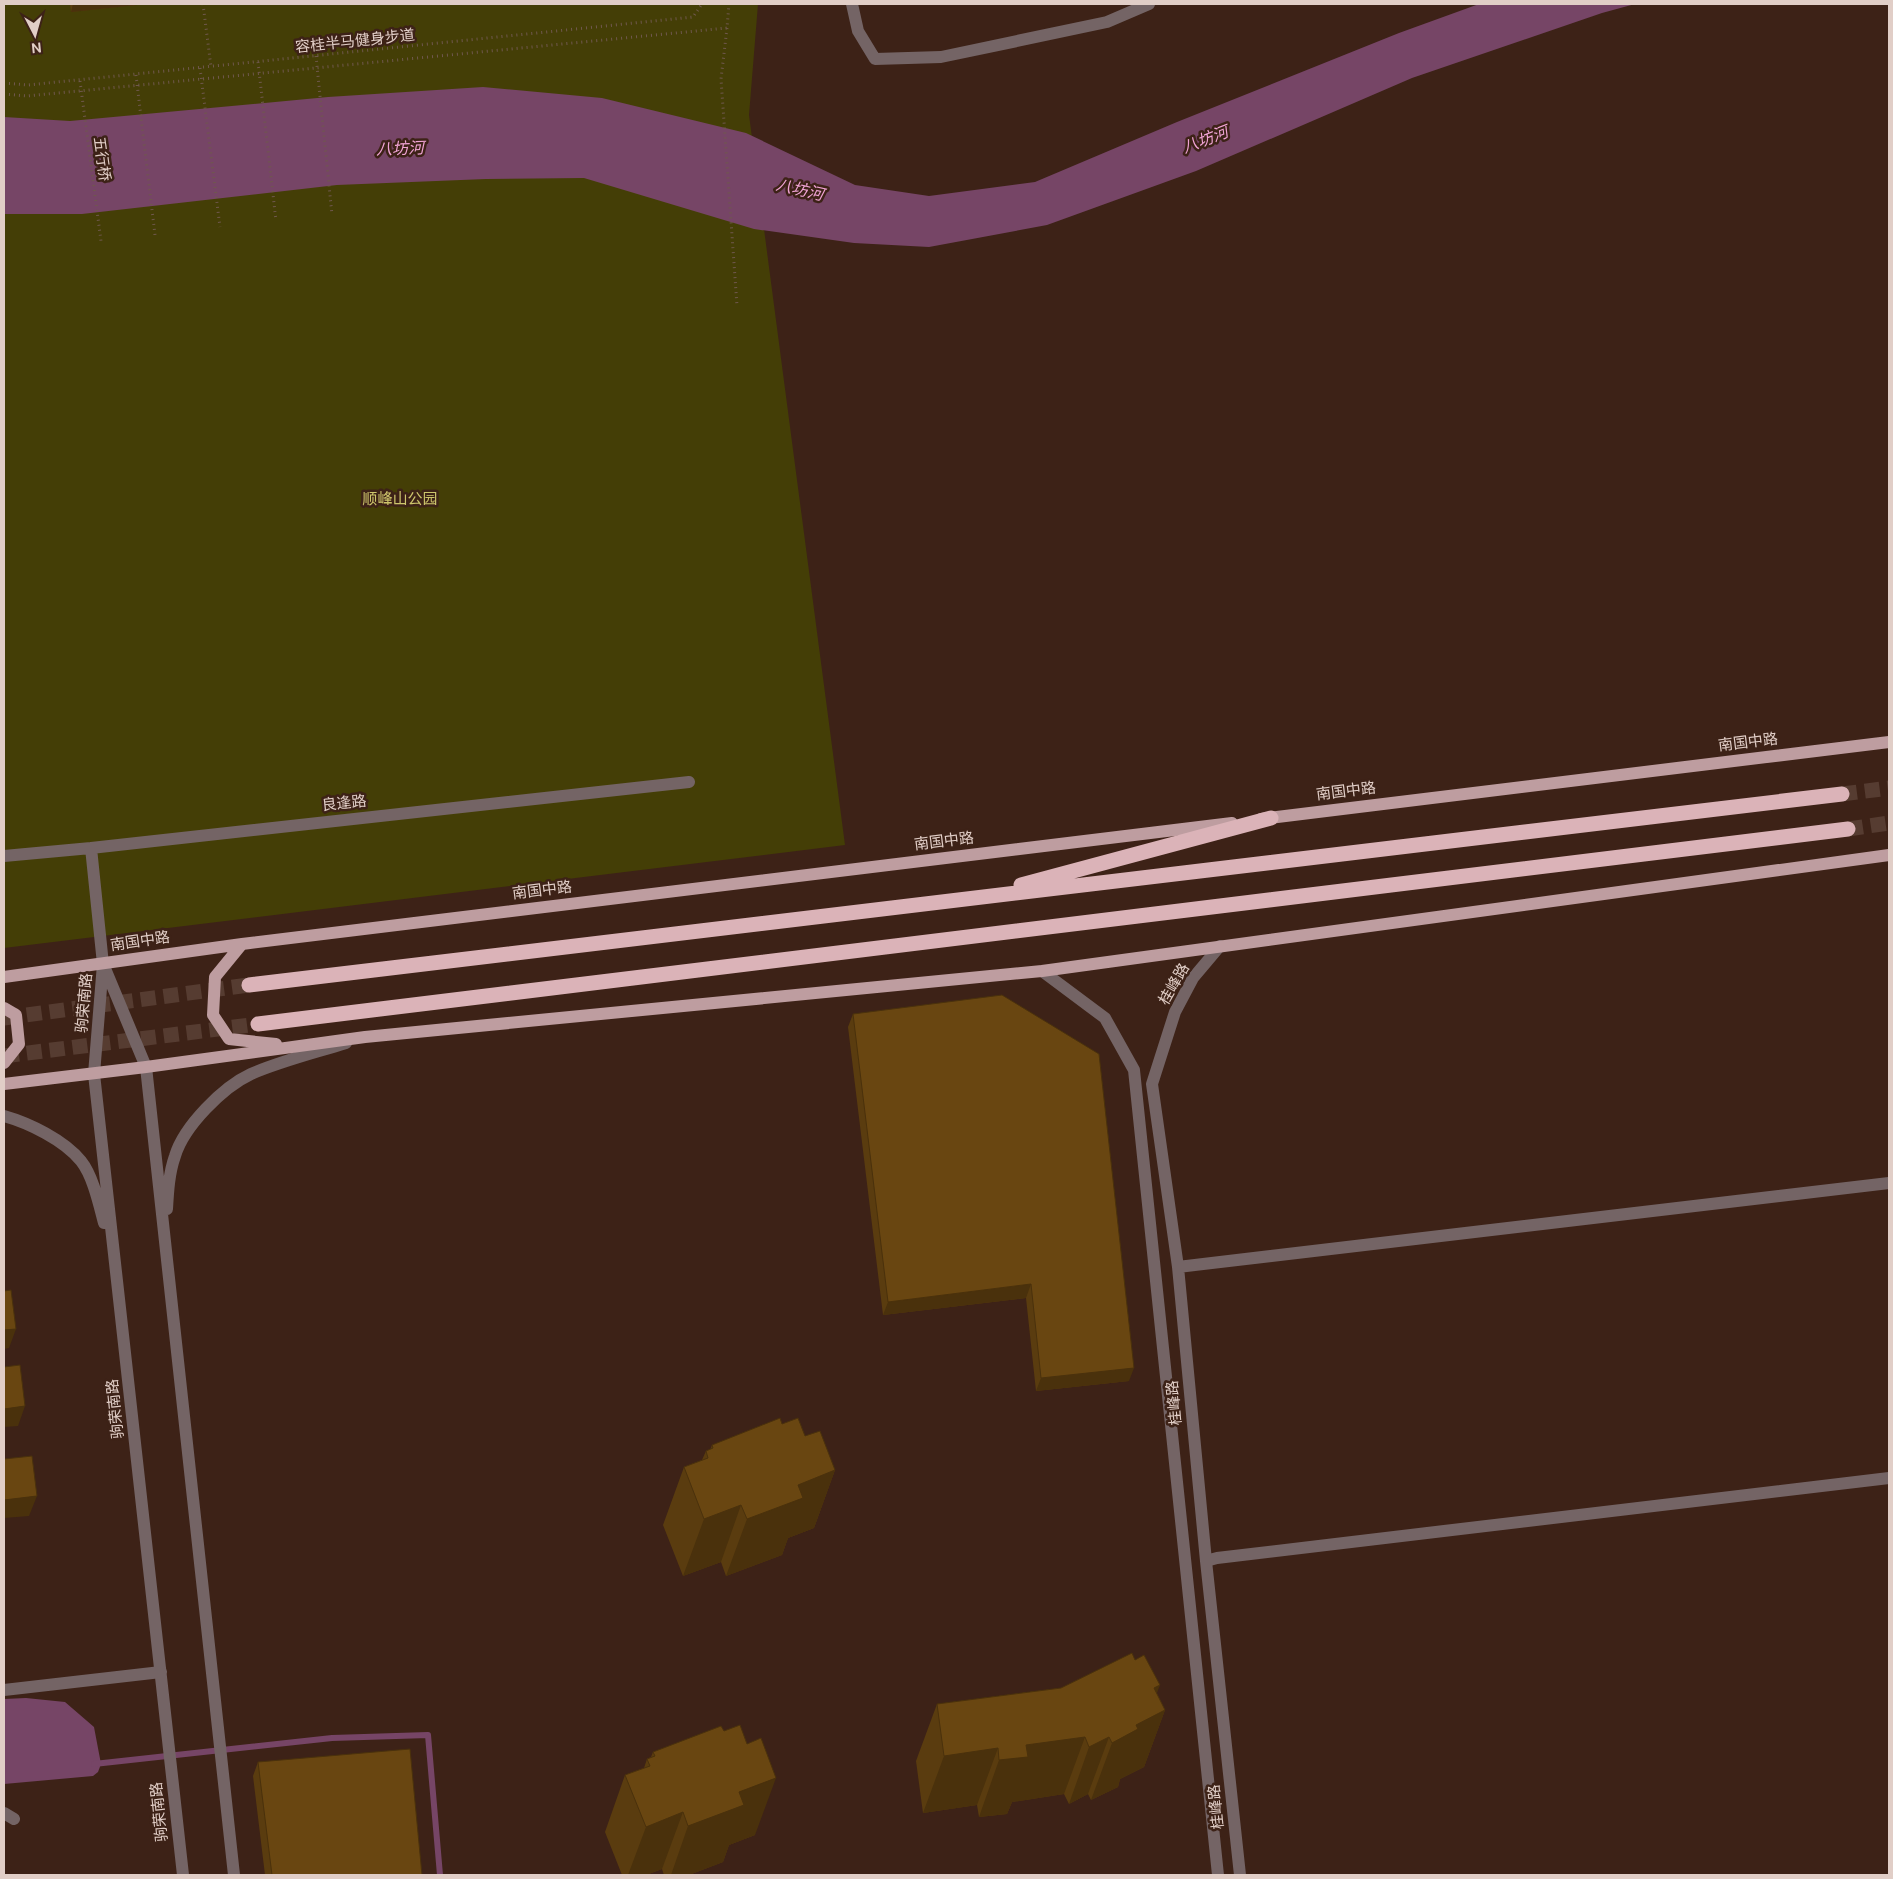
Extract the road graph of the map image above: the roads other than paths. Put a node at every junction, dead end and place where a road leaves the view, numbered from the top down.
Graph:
1 (852, 4) edge
2 (1149, 4) edge
3 (1889, 742) edge
4 (688, 782) dead end
5 (1842, 794) tunnel mouth
6 (1271, 818) junction
7 (1848, 829) tunnel mouth
8 (91, 848) junction
9 (1889, 855) edge
10 (4, 856) edge
11 (967, 899) junction
12 (242, 944) junction
13 (1220, 946) junction
14 (103, 964) junction
15 (1042, 971) junction
16 (4, 977) edge
17 (249, 985) tunnel mouth
18 (4, 1008) edge
19 (258, 1024) tunnel mouth
20 (364, 1037) junction
21 (296, 1046) junction
22 (4, 1063) edge
23 (146, 1068) junction
24 (94, 1074) junction
25 (4, 1084) edge
26 (4, 1116) edge
27 (1889, 1183) edge
28 (166, 1252) junction
29 (114, 1254) junction
30 (1178, 1267) junction
31 (1889, 1478) edge
32 (1206, 1560) junction
33 (161, 1672) junction
34 (4, 1690) edge
35 (182, 1875) edge
36 (234, 1875) edge
37 (1218, 1875) edge
38 (1240, 1875) edge

1 - 2 street
3 - 6 main road, 南国中路
4 - 8 street, 良逢路
5 - 11 highway
6 - 11 highway
6 - 12 main road, 南国中路
7 - 19 highway
8 - 10 street, 良逢路
8 - 14 street
9 - 13 main road
11 - 17 highway
12 - 14 main road, 南国中路
12 - 21 main road
13 - 15 main road
13 - 30 street, 桂峰路
14 - 16 main road, 南国中路
14 - 23 street, 驹荣南路
14 - 24 street, 驹荣南路
15 - 20 main road
15 - 37 street
18 - 22 main road
20 - 21 main road
20 - 28 street
21 - 23 main road
23 - 24 main road
23 - 28 street, 驹荣南路
24 - 25 main road
24 - 29 street, 驹荣南路
26 - 29 street
27 - 30 street
28 - 36 street, 驹荣南路
29 - 33 street, 驹荣南路
30 - 32 street, 桂峰路
31 - 32 street
32 - 38 street, 桂峰路
33 - 34 street
33 - 35 street, 驹荣南路

